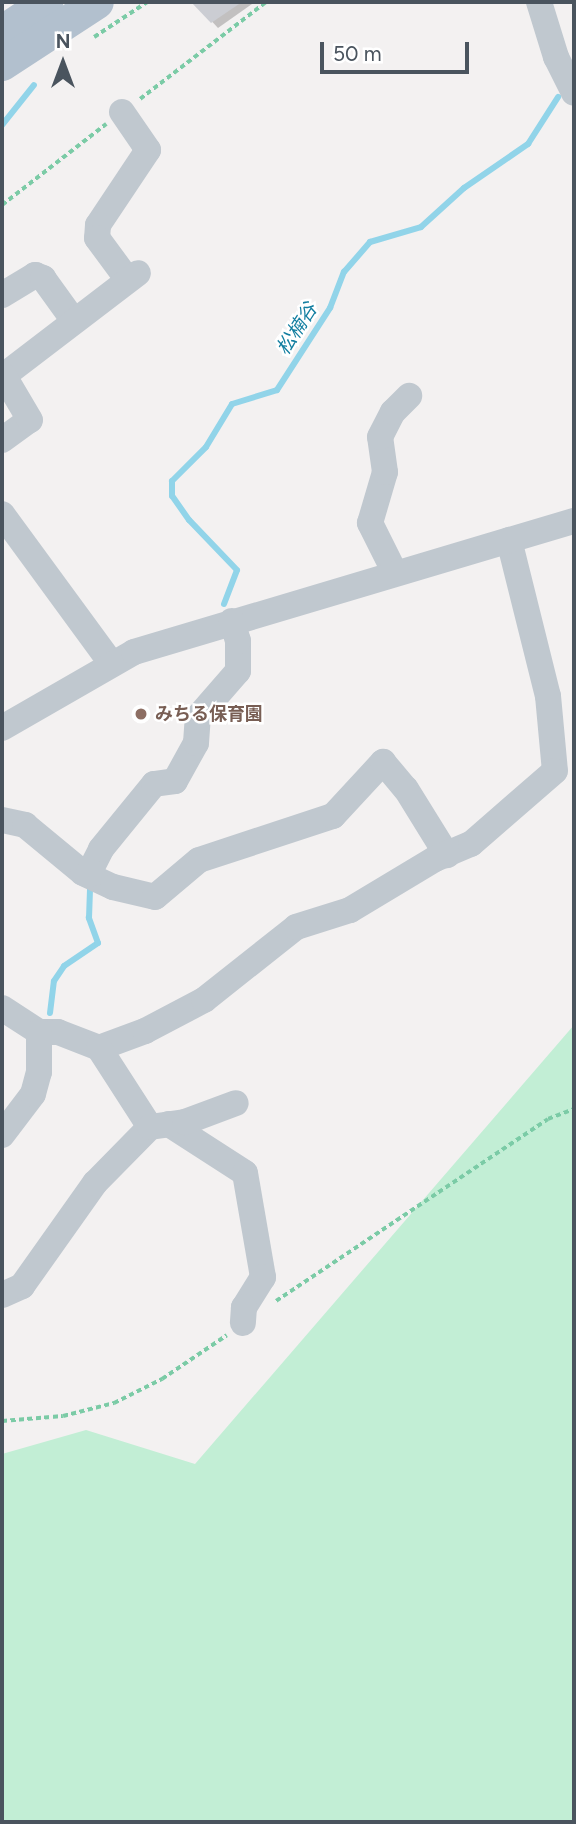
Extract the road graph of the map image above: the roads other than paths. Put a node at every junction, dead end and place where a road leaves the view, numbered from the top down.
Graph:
1 (46, 2) edge
2 (97, 2) edge
3 (539, 2) edge
4 (2, 31) edge
5 (2, 64) edge
6 (574, 93) edge
7 (122, 112) dead end
8 (2, 295) edge
9 (74, 321) junction
10 (3, 377) edge
11 (410, 396) dead end
12 (2, 440) edge
13 (2, 514) edge
14 (574, 521) edge
15 (509, 540) junction
16 (395, 573) junction
17 (232, 621) junction
18 (111, 663) junction
19 (2, 728) edge
20 (564, 775) edge
21 (2, 820) edge
22 (447, 855) junction
23 (88, 875) junction
24 (2, 1009) edge
25 (39, 1032) junction
26 (100, 1048) junction
27 (236, 1103) dead end
28 (160, 1126) junction
29 (2, 1135) edge
30 (2, 1295) edge
31 (243, 1323) road end

1 - 4 main road
2 - 5 main road
3 - 6 street
7 - 9 street
8 - 9 street
9 - 10 street
10 - 12 street
11 - 16 street
13 - 18 street
14 - 15 street
15 - 16 street
15 - 20 street
16 - 17 street
17 - 18 street
17 - 23 street
18 - 19 street
20 - 22 street
21 - 23 street
22 - 23 street
22 - 26 street
24 - 25 street
25 - 26 street
25 - 29 street
26 - 28 street
27 - 28 street
28 - 30 street
28 - 31 street

